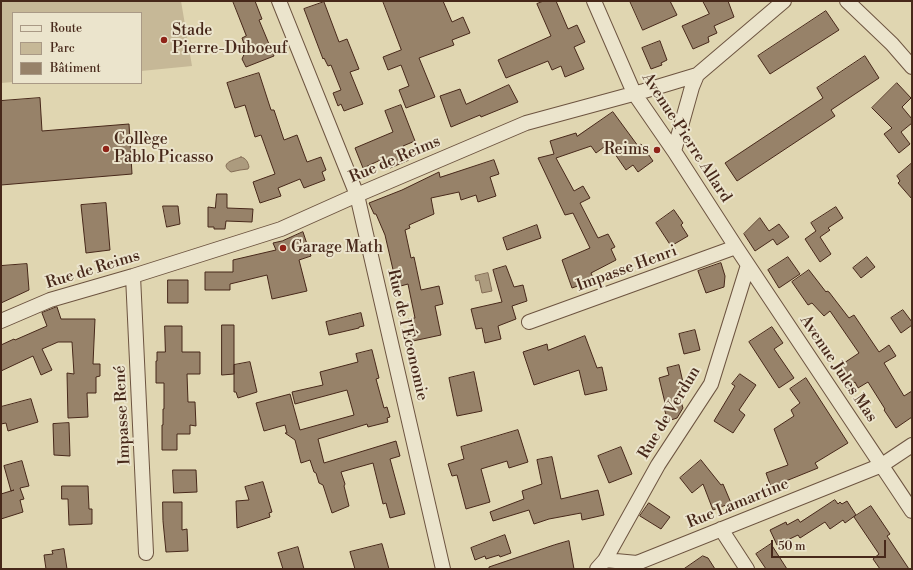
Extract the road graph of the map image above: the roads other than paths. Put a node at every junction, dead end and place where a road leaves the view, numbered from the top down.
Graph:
1 (279, 1) edge
2 (594, 1) edge
3 (784, 1) edge
4 (847, 1) edge
5 (912, 67) edge
6 (697, 75) junction
7 (634, 93) junction
8 (674, 151) junction
9 (357, 195) junction
10 (736, 247) junction
11 (748, 265) junction
12 (133, 276) junction
13 (1, 321) edge
14 (529, 322) dead end
15 (912, 445) edge
16 (882, 465) junction
17 (912, 511) edge
18 (721, 529) junction
19 (146, 553) dead end
20 (601, 564) edge
21 (443, 569) edge
22 (747, 569) edge

1 - 9 street, Rue de l'Économie
2 - 7 street, Avenue Pierre Allard
3 - 6 street, Rue de Reims
4 - 5 street
6 - 7 street, Rue de Reims
6 - 8 street
7 - 8 street, Avenue Pierre Allard
7 - 9 street, Rue de Reims
8 - 10 street, Avenue Pierre Allard
9 - 12 street, Rue de Reims
9 - 21 street, Rue de l'Économie
10 - 11 street, Avenue Jules Mas
10 - 14 street, Impasse Henri
11 - 16 street, Avenue Jules Mas
11 - 20 street, Rue de Verdun
12 - 13 street, Rue de Reims
12 - 19 street, Impasse René
15 - 16 street, Rue Lamartine
16 - 17 street, Avenue Jules Mas
16 - 18 street, Rue Lamartine
18 - 20 street, Rue Lamartine
18 - 22 street

